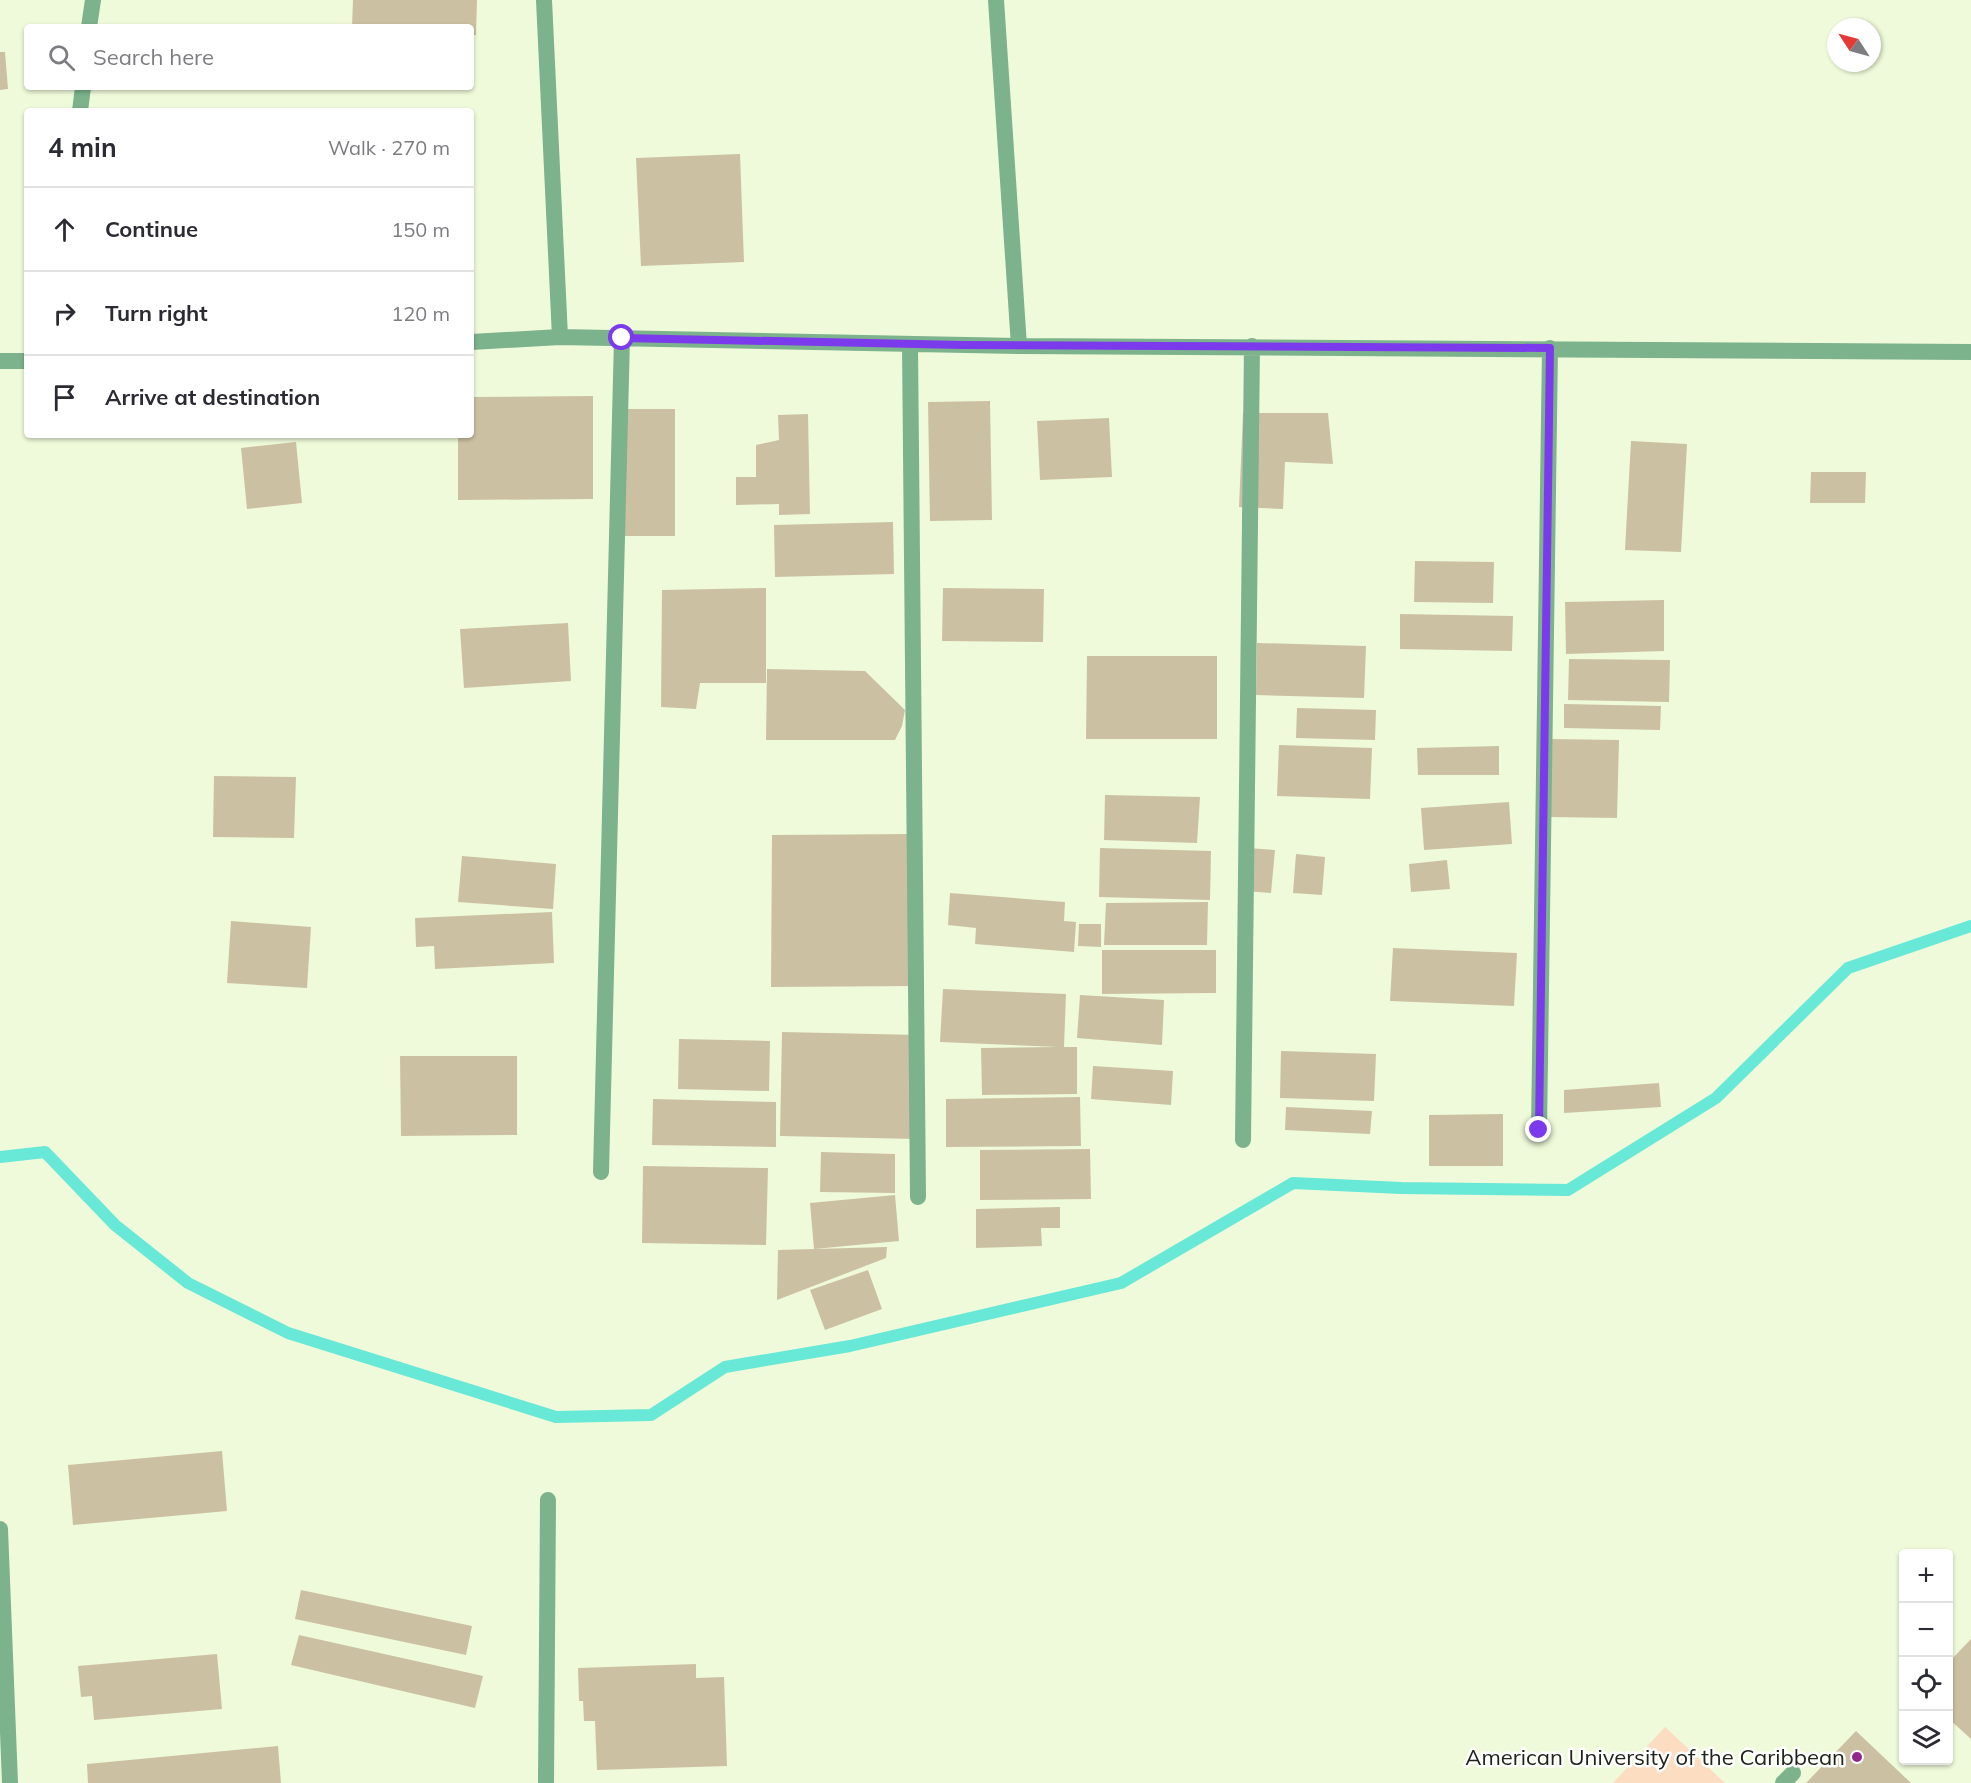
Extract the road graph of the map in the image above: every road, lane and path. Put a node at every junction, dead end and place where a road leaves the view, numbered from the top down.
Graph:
1 (93, 0) edge
2 (544, 0) edge
3 (996, 0) edge
4 (89, 24) edge
5 (82, 90) edge
6 (80, 108) edge
7 (560, 337) junction
8 (622, 338) junction
9 (474, 342) edge
10 (910, 345) junction
11 (1020, 346) junction
12 (1252, 346) junction
13 (1550, 348) junction
14 (1971, 352) edge
15 (0, 361) edge
16 (24, 361) edge
17 (1539, 1130) dead end
18 (1243, 1140) dead end
19 (601, 1173) dead end
20 (918, 1197) dead end
21 (548, 1500) dead end
22 (0, 1529) edge
23 (10, 1783) edge
24 (546, 1783) edge

1 - 4 street
2 - 7 street
3 - 11 street
5 - 6 street
7 - 8 street
7 - 9 street
8 - 10 street
8 - 19 street
10 - 11 street
10 - 20 street
11 - 12 street
12 - 13 street
12 - 18 street
13 - 14 street
13 - 17 street
15 - 16 street
21 - 24 street
22 - 23 street

